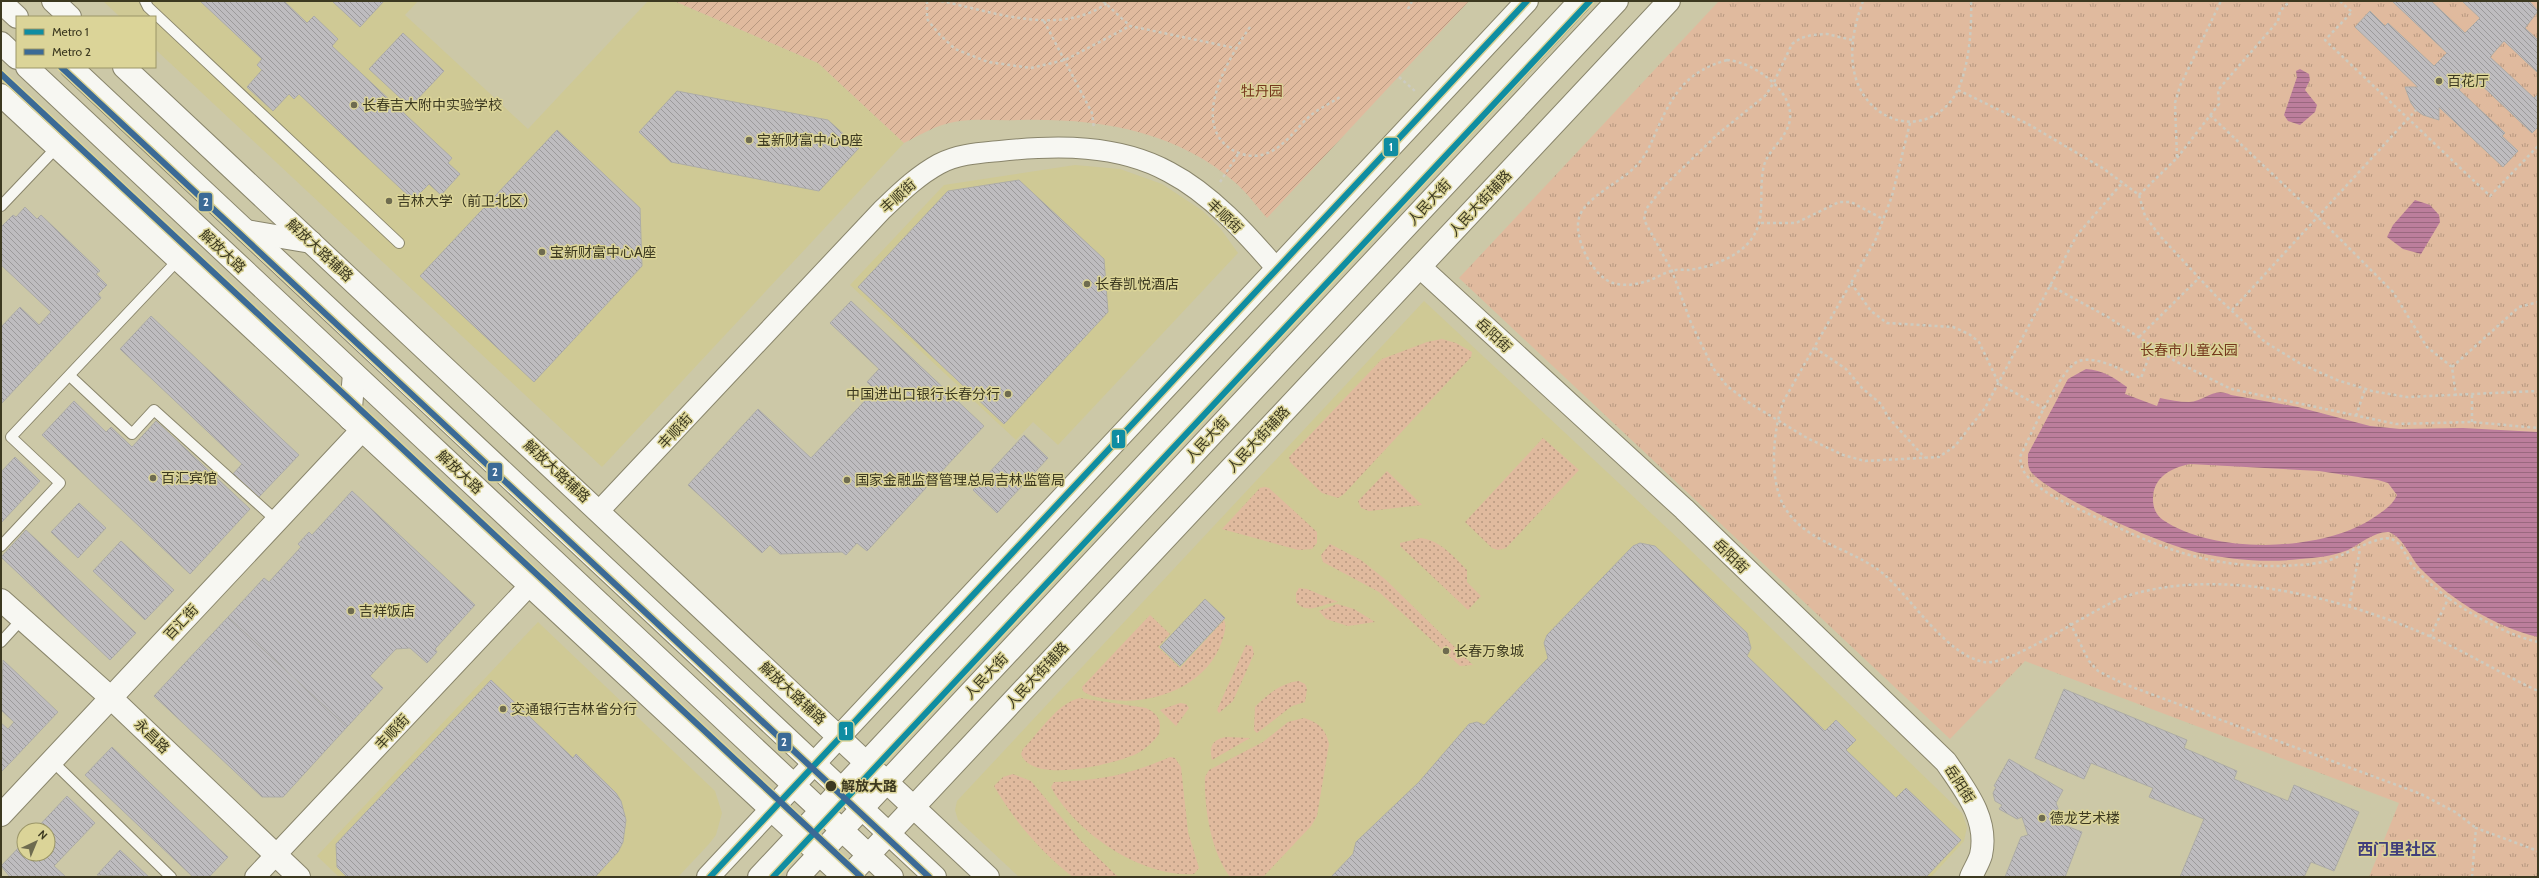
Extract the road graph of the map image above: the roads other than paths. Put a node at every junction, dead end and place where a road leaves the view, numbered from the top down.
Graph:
1 (53, 1) edge
2 (145, 1) edge
3 (1527, 1) edge
4 (1580, 1) edge
5 (1617, 1) edge
6 (1669, 1) edge
7 (69, 16) edge
8 (1, 43) edge
9 (16, 57) edge
10 (28, 68) edge
11 (72, 68) edge
12 (125, 68) edge
13 (1, 95) edge
14 (57, 147) junction
15 (1, 206) edge
16 (246, 231) junction
17 (312, 242) junction
18 (399, 242) dead end
19 (178, 260) junction
20 (1420, 267) junction
21 (1277, 269) junction
22 (354, 374) junction
23 (70, 376) junction
24 (356, 425) junction
25 (599, 510) junction
26 (276, 521) junction
27 (1, 546) edge
28 (529, 586) junction
29 (1, 600) edge
30 (22, 619) junction
31 (1, 642) edge
32 (110, 697) junction
33 (839, 737) junction
34 (51, 760) junction
35 (866, 762) junction
36 (814, 764) junction
37 (887, 782) junction
38 (794, 785) junction
39 (841, 789) junction
40 (913, 807) junction
41 (862, 808) junction
42 (770, 810) junction
43 (821, 811) junction
44 (1, 815) edge
45 (842, 830) junction
46 (888, 834) junction
47 (798, 836) junction
48 (276, 855) junction
49 (819, 855) junction
50 (868, 855) junction
51 (171, 877) edge
52 (255, 877) edge
53 (299, 877) edge
54 (708, 877) edge
55 (759, 877) edge
56 (798, 877) edge
57 (844, 877) edge
58 (848, 877) edge
59 (892, 877) edge
60 (935, 877) edge
61 (988, 877) edge
62 (1971, 877) edge

1 - 7 main road
2 - 18 lane
3 - 21 main road
4 - 35 main road, 人民大街
5 - 37 main road, 人民大街
6 - 20 main road, 人民大街辅路
8 - 9 main road
10 - 22 main road, 解放大路
11 - 16 main road, 解放大路
12 - 17 main road, 解放大路辅路
13 - 14 main road
14 - 15 lane
14 - 19 main road
16 - 17 main road
16 - 36 main road, 解放大路
17 - 25 main road, 解放大路辅路
19 - 23 lane
19 - 24 main road
20 - 40 main road, 人民大街辅路
20 - 62 main road, 岳阳街
21 - 25 street, 丰顺街
21 - 33 main road
22 - 24 main road
22 - 38 main road, 解放大路
23 - 26 lane
23 - 27 lane
24 - 26 main road, 百汇街
24 - 28 main road
25 - 33 main road, 解放大路辅路
26 - 32 main road, 百汇街
28 - 42 main road
28 - 48 street, 丰顺街
29 - 30 main road, 永昌路
30 - 31 lane
30 - 32 main road, 永昌路
32 - 34 main road, 百汇街
32 - 48 main road, 永昌路
33 - 35 main road, 解放大路辅路
33 - 36 main road
34 - 44 main road, 百汇街
34 - 51 lane
35 - 37 main road, 解放大路辅路
35 - 39 main road, 人民大街
36 - 38 main road
36 - 39 main road, 解放大路
37 - 40 main road, 解放大路辅路
37 - 41 main road, 人民大街
38 - 42 main road
38 - 43 main road, 解放大路
39 - 41 main road, 解放大路
39 - 43 main road, 人民大街
40 - 46 main road, 人民大街辅路
40 - 61 main road, 解放大路辅路
41 - 45 main road, 人民大街
41 - 46 main road, 解放大路
42 - 47 main road
42 - 54 main road
43 - 45 main road, 解放大路
43 - 47 main road, 人民大街
45 - 49 main road, 人民大街
45 - 50 main road, 解放大路
46 - 50 main road, 人民大街辅路
46 - 60 main road, 解放大路
47 - 49 main road
47 - 55 main road, 人民大街
48 - 52 street, 丰顺街
48 - 53 main road, 永昌路
49 - 56 main road, 人民大街
49 - 57 main road
50 - 58 main road, 人民大街辅路
50 - 59 main road, 解放大路

